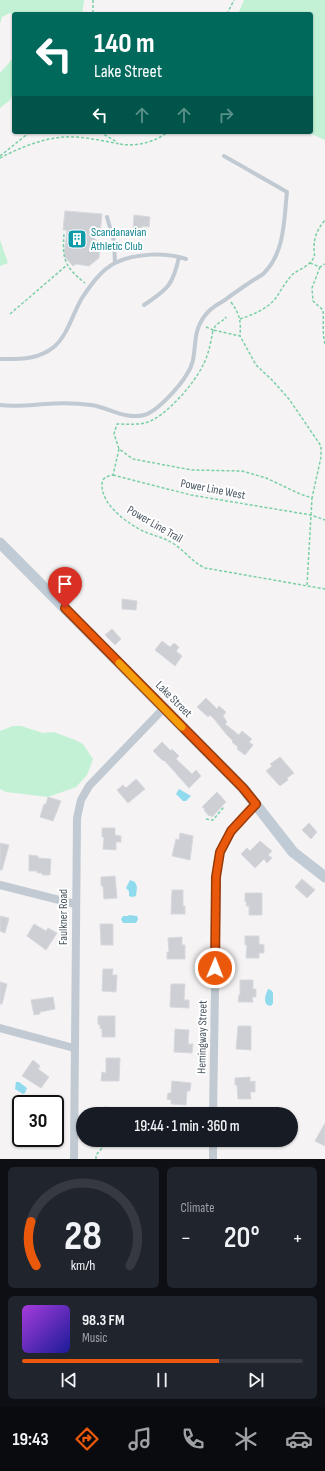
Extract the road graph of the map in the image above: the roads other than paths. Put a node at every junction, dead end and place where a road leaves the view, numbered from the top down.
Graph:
1 (224, 156) dead end
2 (107, 217) dead end
3 (179, 257) junction
4 (186, 259) dead end
5 (115, 263) junction
6 (144, 305) dead end
7 (0, 359) edge
8 (0, 405) edge
9 (0, 543) edge
10 (164, 708) junction
11 (256, 804) junction
12 (325, 877) edge
13 (0, 885) edge
14 (75, 904) junction
15 (0, 1028) edge
16 (74, 1048) junction
17 (213, 1107) edge
18 (213, 1147) edge
19 (74, 1159) edge
20 (213, 1159) edge

1 - 8 lane
2 - 5 lane
3 - 4 lane
3 - 5 lane
3 - 6 lane
5 - 7 lane
9 - 10 main road, Lake Street
10 - 11 main road, Lake Street
10 - 14 street, Faulkner Road
11 - 12 main road, Lake Street
11 - 17 street, Hemingway Street
13 - 14 street
14 - 16 street, Faulkner Road
15 - 16 street
16 - 19 street, Faulkner Road
18 - 20 street

